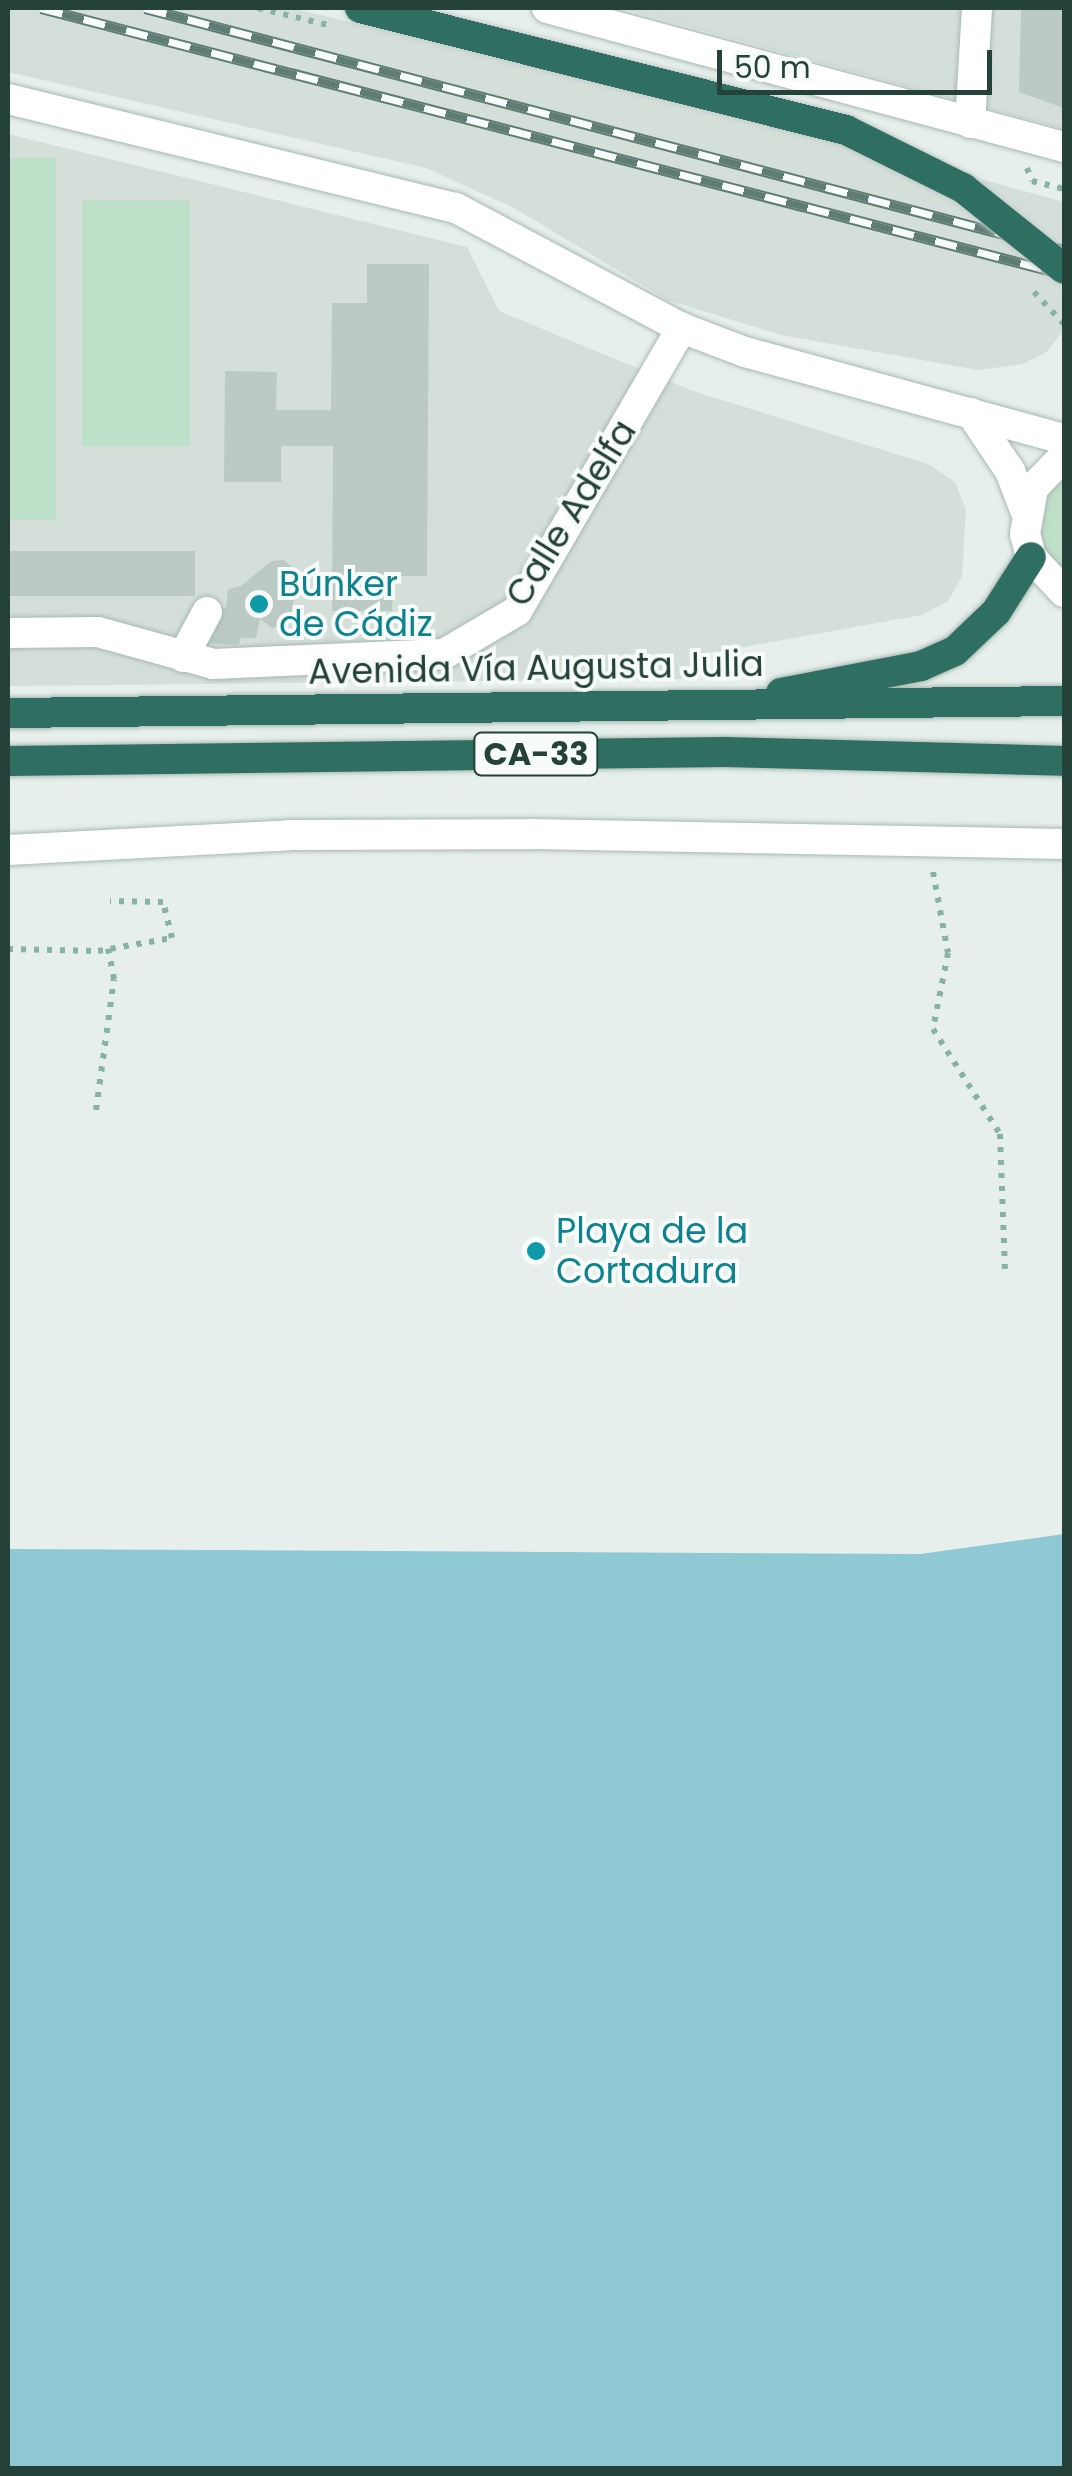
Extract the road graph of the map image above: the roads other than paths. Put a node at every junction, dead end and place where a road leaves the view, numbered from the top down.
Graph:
1 (547, 8) edge
2 (977, 8) edge
3 (357, 20) edge
4 (8, 99) edge
5 (970, 123) junction
6 (1064, 147) edge
7 (1064, 269) edge
8 (682, 328) junction
9 (970, 413) junction
10 (1064, 439) edge
11 (1064, 456) edge
12 (1025, 510) junction
13 (1031, 557) junction
14 (1064, 592) edge
15 (207, 612) dead end
16 (8, 633) edge
17 (183, 657) junction
18 (1064, 701) edge
19 (756, 702) junction
20 (8, 712) edge
21 (1064, 760) edge
22 (8, 761) edge
23 (1064, 844) edge
24 (8, 850) edge

1 - 5 street
2 - 5 street
3 - 7 highway, bridge
4 - 8 street
5 - 6 street
8 - 9 street
8 - 17 street, Calle Adelfa
9 - 10 street
9 - 12 street
11 - 12 street
12 - 13 street
13 - 14 street
13 - 19 highway
15 - 17 street
16 - 17 street, Calle Adelfa
18 - 19 highway, Avenida Vía Augusta Julia / CA-33
19 - 20 highway, Avenida Vía Augusta Julia / CA-33
21 - 22 highway, CA-33
23 - 24 street

